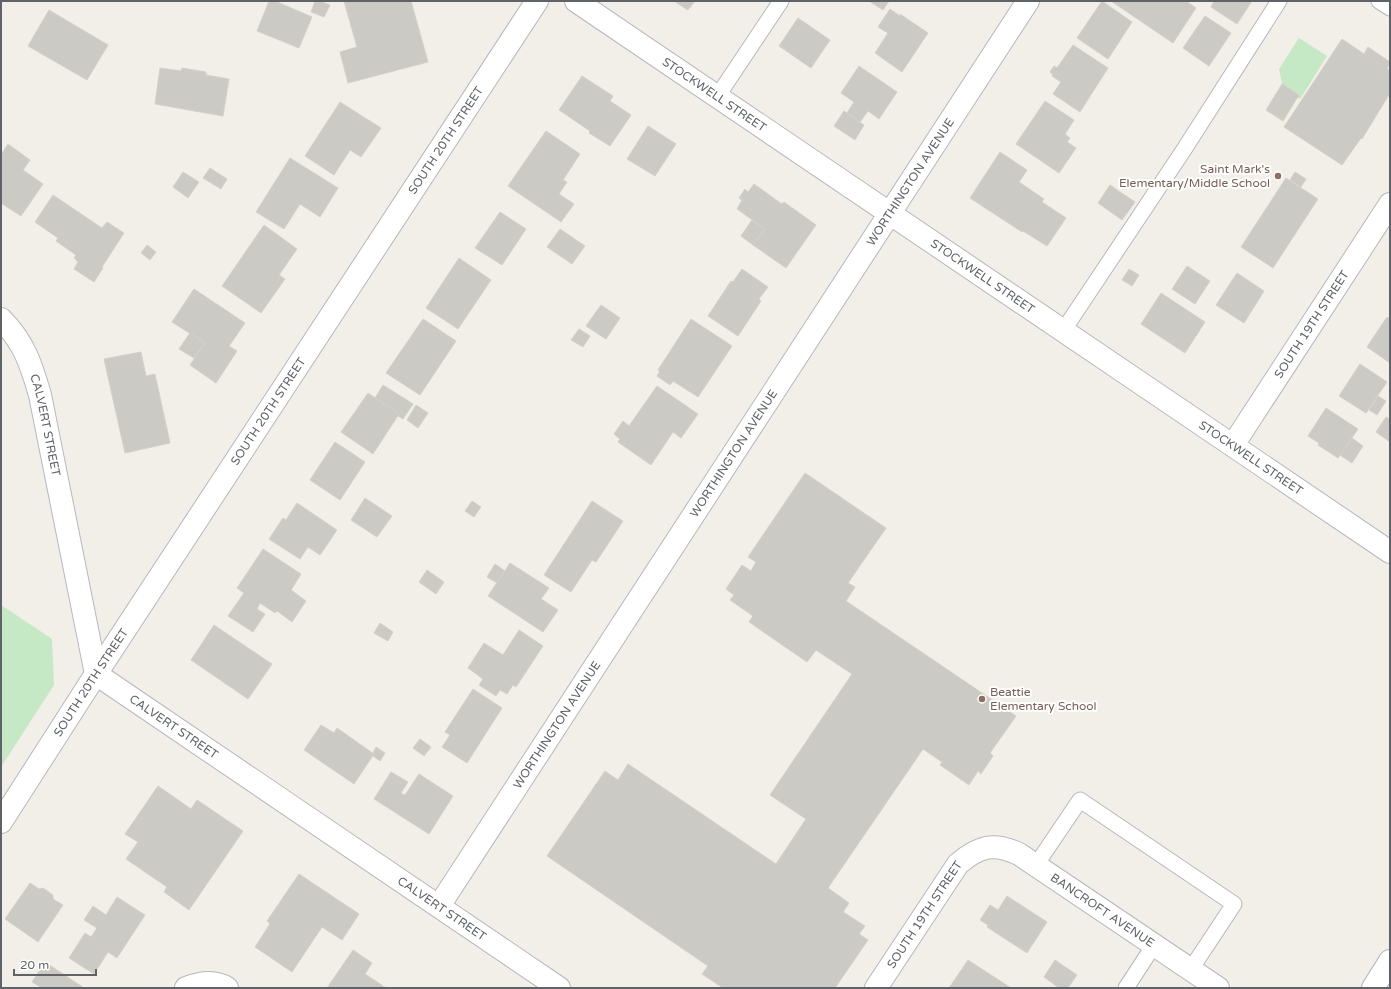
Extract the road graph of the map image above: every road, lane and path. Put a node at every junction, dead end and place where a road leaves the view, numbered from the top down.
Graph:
1 (536, 1) edge
2 (576, 1) edge
3 (781, 1) edge
4 (1028, 1) edge
5 (1278, 1) edge
6 (1379, 1) edge
7 (1390, 8) edge
8 (717, 97) junction
9 (1390, 204) edge
10 (889, 213) junction
11 (1, 319) edge
12 (1063, 331) junction
13 (1233, 445) junction
14 (1390, 552) edge
15 (96, 674) junction
16 (1, 822) edge
17 (981, 849) joint
18 (1036, 865) junction
19 (439, 906) junction
20 (1154, 945) junction
21 (1390, 961) edge
22 (1191, 969) junction
23 (186, 988) edge
24 (227, 988) edge
25 (559, 988) edge
26 (876, 988) edge
27 (1126, 988) edge
28 (1218, 988) edge
29 (1373, 988) edge

1 - 15 street, SOUTH 20TH STREET
2 - 8 street, STOCKWELL STREET
3 - 8 lane
4 - 10 street, WORTHINGTON AVENUE
5 - 12 lane
6 - 7 lane
8 - 10 street, STOCKWELL STREET
9 - 13 street, SOUTH 19TH STREET
10 - 12 street, STOCKWELL STREET
10 - 19 street, WORTHINGTON AVENUE
11 - 15 street, CALVERT STREET
12 - 13 street, STOCKWELL STREET
13 - 14 street, STOCKWELL STREET
15 - 16 street, SOUTH 20TH STREET
15 - 19 street, CALVERT STREET
17 - 18 street, BANCROFT AVENUE
17 - 26 street, SOUTH 19TH STREET
18 - 20 street, BANCROFT AVENUE
18 - 22 lane
19 - 25 street, CALVERT STREET
20 - 22 street, BANCROFT AVENUE
20 - 27 lane
21 - 29 street
22 - 28 street, BANCROFT AVENUE
23 - 24 street

